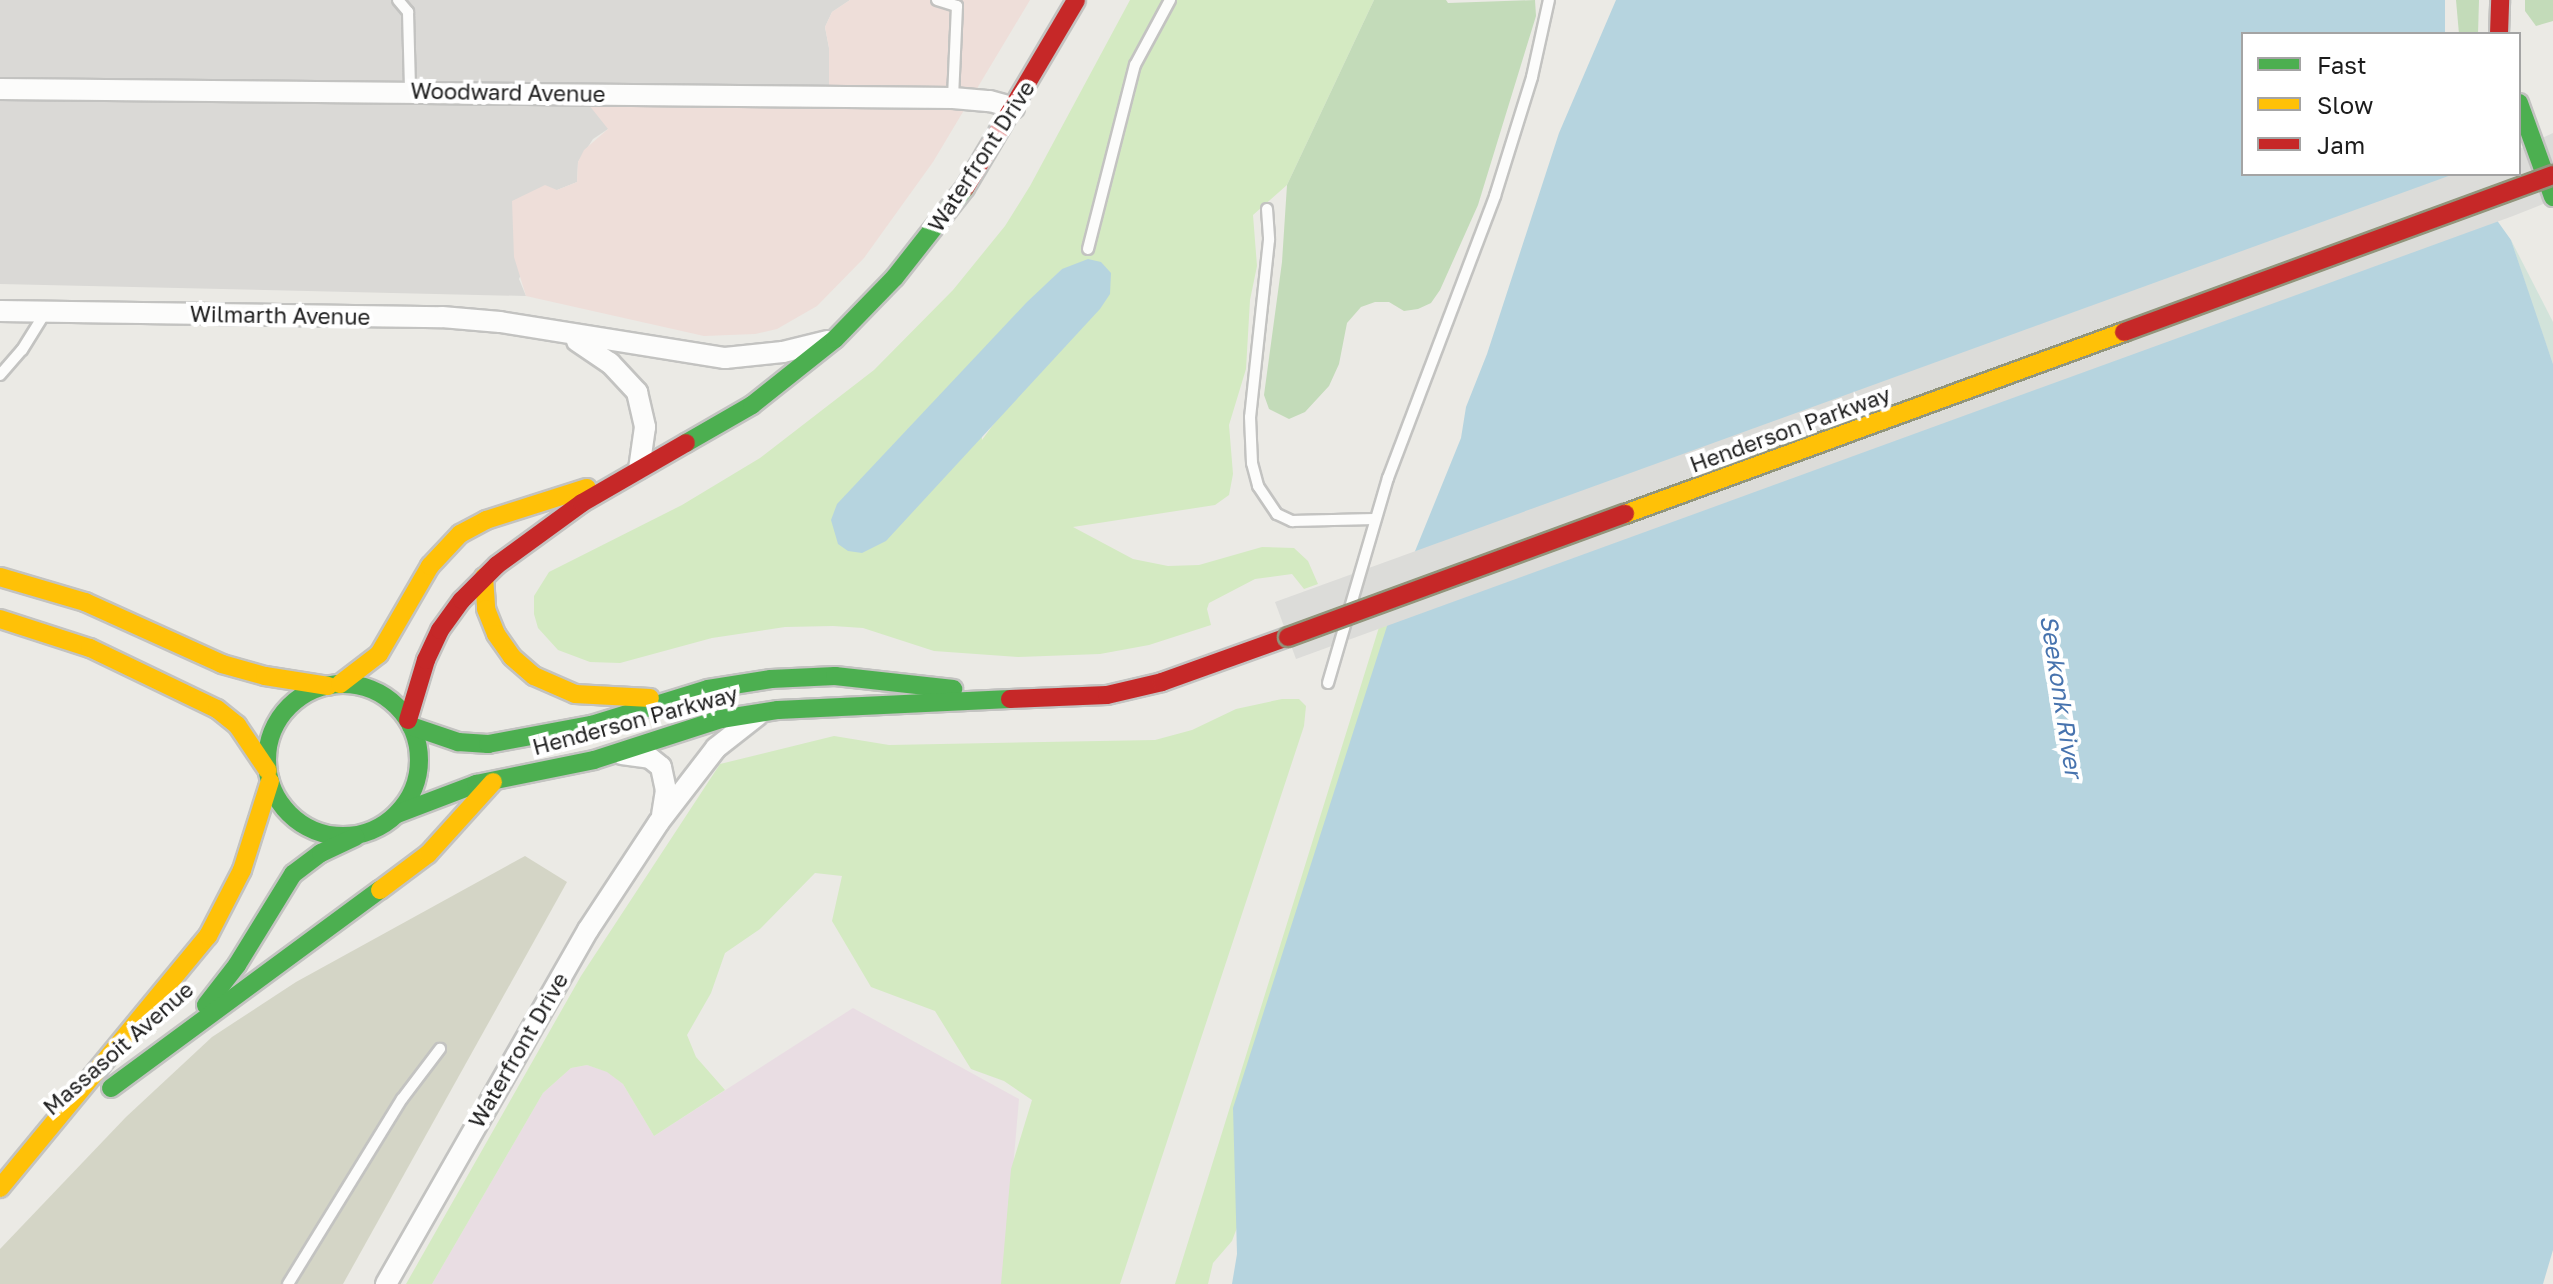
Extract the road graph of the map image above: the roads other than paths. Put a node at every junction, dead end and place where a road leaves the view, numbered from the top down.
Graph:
1 (398, 0) edge
2 (937, 0) edge
3 (1076, 0) edge
4 (1170, 0) edge
5 (1549, 0) edge
6 (2500, 0) edge
7 (2499, 32) edge
8 (0, 89) edge
9 (410, 91) junction
10 (953, 98) junction
11 (1014, 108) junction
12 (2521, 109) edge
13 (2553, 175) edge
14 (2553, 197) edge
15 (1267, 209) dead end
16 (1088, 249) dead end
17 (0, 311) edge
18 (45, 313) junction
19 (559, 333) junction
20 (835, 339) junction
21 (0, 375) edge
22 (639, 469) junction
23 (1374, 519) junction
24 (0, 577) edge
25 (484, 577) junction
26 (0, 619) edge
27 (1328, 683) dead end
28 (334, 685) junction
29 (686, 695) junction
30 (1037, 700) junction
31 (764, 712) junction
32 (410, 723) junction
33 (612, 754) junction
34 (269, 776) junction
35 (496, 779) junction
36 (397, 814) junction
37 (659, 822) junction
38 (363, 833) junction
39 (440, 1049) dead end
40 (111, 1088) junction
41 (27, 1159) junction
42 (0, 1188) edge
43 (288, 1284) edge
44 (386, 1284) edge

1 - 9 lane
2 - 10 lane
3 - 11 main road, Waterfront Drive
4 - 16 lane
5 - 23 lane
6 - 7 main road
8 - 9 street, Woodward Avenue
9 - 10 street, Woodward Avenue
10 - 11 street, Woodward Avenue
11 - 20 main road, Waterfront Drive
12 - 14 main road
13 - 30 main road, Henderson Parkway, bridge
15 - 23 lane
17 - 18 street, Wilmarth Avenue
18 - 19 street, Wilmarth Avenue
18 - 21 lane
19 - 20 street, Wilmarth Avenue
19 - 22 street, Wilmarth Avenue
20 - 22 main road, Waterfront Drive
22 - 25 main road, Waterfront Drive
22 - 28 main road, Waterfront Drive
23 - 27 lane
24 - 28 main road, Henderson Parkway
25 - 29 main road
25 - 32 main road, Waterfront Drive
26 - 34 main road
28 - 32 main road, Henderson Parkway
28 - 34 main road
29 - 30 main road, Henderson Parkway
29 - 32 main road, Henderson Parkway
30 - 31 main road, Henderson Parkway
31 - 33 main road, Henderson Parkway
31 - 37 street, Waterfront Drive
32 - 36 main road
33 - 35 main road, Henderson Parkway
33 - 37 street, Waterfront Drive
34 - 38 main road
34 - 41 main road, Massasoit Avenue
35 - 36 main road, Henderson Parkway
35 - 40 main road
36 - 38 main road, Henderson Parkway
37 - 44 street, Waterfront Drive
38 - 40 main road, Massasoit Avenue
39 - 43 lane
40 - 41 main road, Massasoit Avenue
41 - 42 main road, Massasoit Avenue

